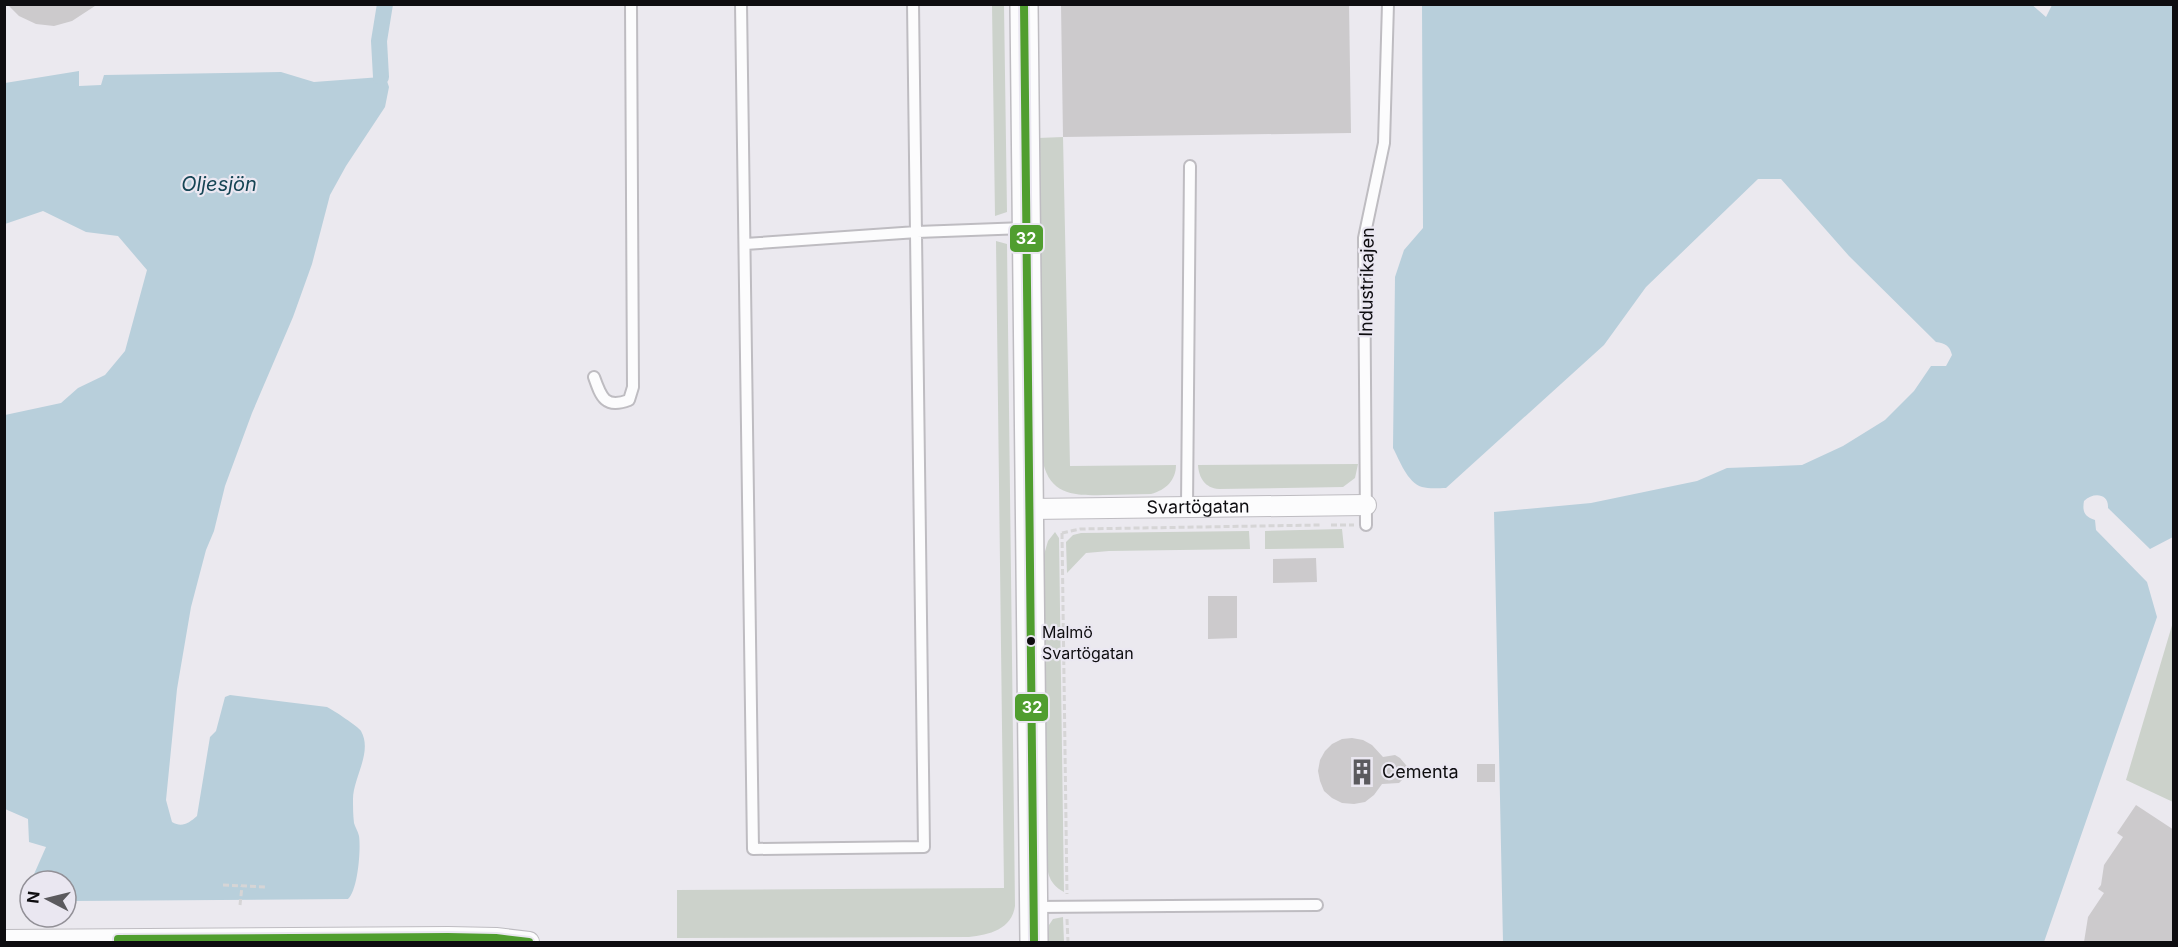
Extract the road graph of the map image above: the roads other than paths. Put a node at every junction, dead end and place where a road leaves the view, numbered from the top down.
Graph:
1 (631, 4) edge
2 (741, 4) edge
3 (913, 4) edge
4 (1024, 4) edge
5 (1388, 4) edge
6 (1190, 166) dead end
7 (1027, 228) junction
8 (917, 232) junction
9 (745, 244) junction
10 (594, 377) dead end
11 (1366, 505) junction
12 (1187, 507) junction
13 (1030, 509) junction
14 (1366, 525) road end
15 (1317, 905) dead end
16 (1034, 907) junction
17 (4, 939) edge
18 (118, 940) edge
19 (454, 940) edge
20 (530, 942) edge
21 (1034, 942) edge

1 - 10 lane
2 - 9 lane
3 - 8 lane
4 - 7 street
5 - 11 lane, Industrikajen
6 - 12 lane
7 - 8 lane
7 - 13 street
8 - 9 lane
8 - 9 lane
11 - 12 street, Svartögatan
11 - 14 lane, Industrikajen
12 - 13 street, Svartögatan
13 - 16 street
15 - 16 lane
16 - 21 street
17 - 18 street
18 - 19 street
19 - 20 street

